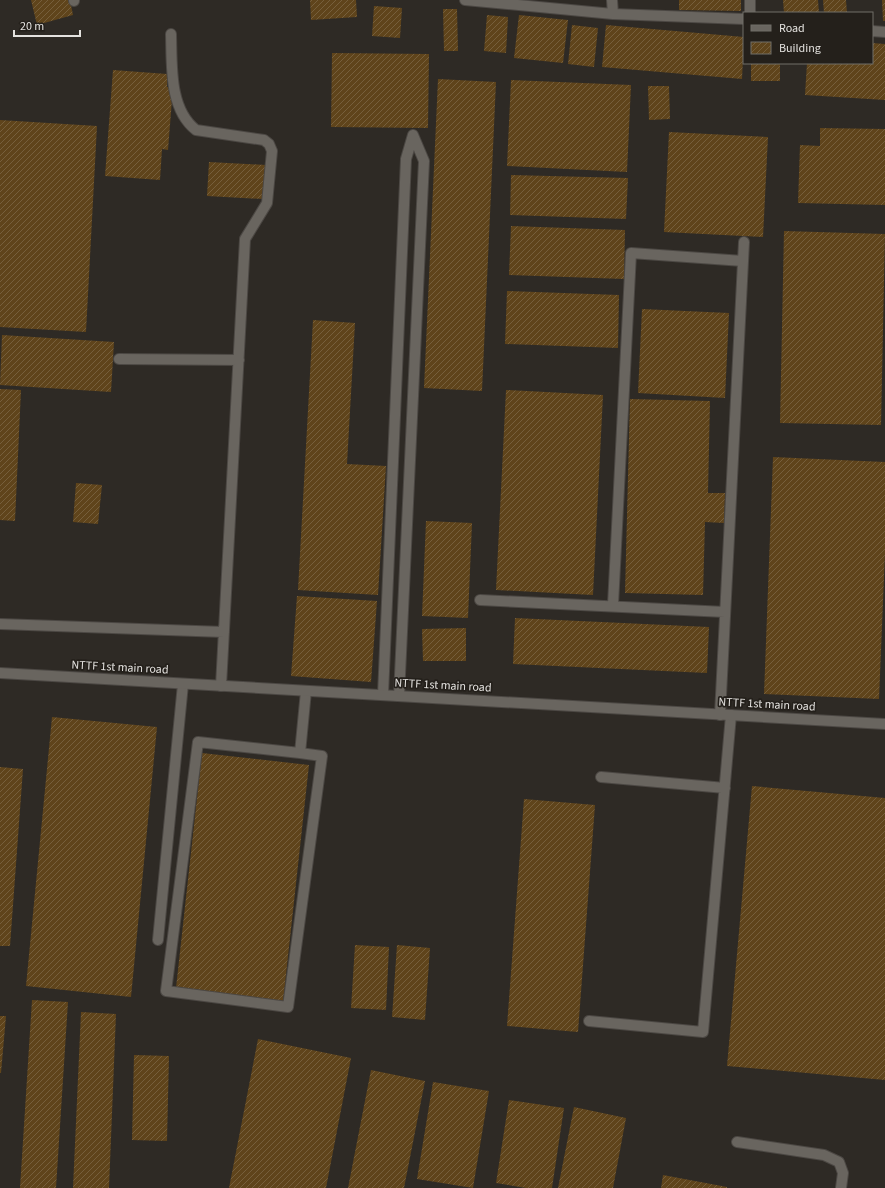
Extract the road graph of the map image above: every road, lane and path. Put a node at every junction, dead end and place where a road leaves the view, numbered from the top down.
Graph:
1 (465, 0) edge
2 (612, 0) edge
3 (750, 0) edge
4 (750, 12) edge
5 (614, 14) junction
6 (743, 19) edge
7 (873, 31) edge
8 (885, 32) edge
9 (170, 34) dead end
10 (744, 242) dead end
11 (743, 261) junction
12 (119, 359) dead end
13 (239, 360) junction
14 (480, 600) dead end
15 (613, 605) junction
16 (725, 612) junction
17 (0, 624) edge
18 (224, 632) junction
19 (0, 673) edge
20 (183, 684) junction
21 (221, 686) junction
22 (306, 691) junction
23 (383, 695) junction
24 (399, 696) junction
25 (720, 714) junction
26 (731, 715) junction
27 (885, 724) edge
28 (300, 753) junction
29 (601, 777) dead end
30 (725, 788) junction
31 (158, 940) dead end
32 (589, 1021) dead end
33 (737, 1142) dead end
34 (841, 1188) edge

1 - 5 street
2 - 5 street
3 - 4 street
5 - 6 street
7 - 8 street
9 - 13 street
10 - 11 street
11 - 15 street
11 - 16 street
12 - 13 street
13 - 18 street
14 - 15 street
15 - 16 street
16 - 25 street
17 - 18 street
18 - 21 street
19 - 20 street, NTTF 1st main road
20 - 21 street, NTTF 1st main road
20 - 31 street
21 - 22 street, NTTF 1st main road
22 - 23 street, NTTF 1st main road
22 - 28 street
23 - 24 street, NTTF 1st main road
23 - 24 street
24 - 25 street, NTTF 1st main road
25 - 26 street, NTTF 1st main road
26 - 27 street, NTTF 1st main road
26 - 30 street
28 - 28 street
29 - 30 street
30 - 32 street
33 - 34 street

